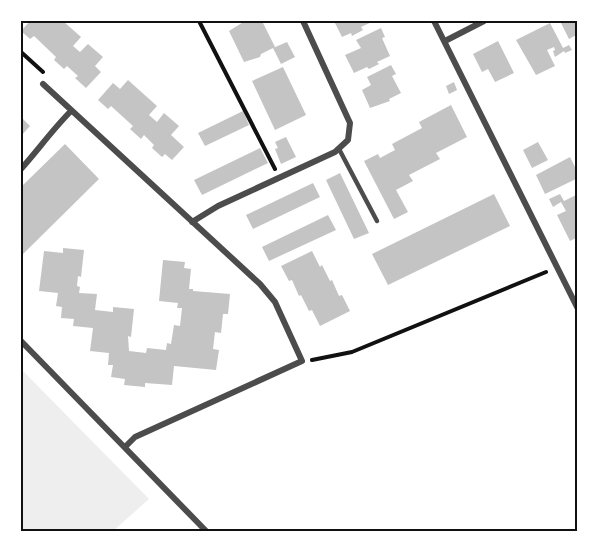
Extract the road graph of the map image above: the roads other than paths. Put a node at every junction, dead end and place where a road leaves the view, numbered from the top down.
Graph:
1 (303, 21) edge
2 (434, 21) edge
3 (484, 21) edge
4 (445, 41) junction
5 (43, 84) road end
6 (71, 111) junction
7 (339, 149) junction
8 (21, 169) edge
9 (377, 221) dead end
10 (192, 222) junction
11 (578, 309) edge
12 (21, 341) edge
13 (125, 447) junction
14 (206, 531) edge

1 - 7 street
2 - 4 street
3 - 4 street
4 - 11 street
5 - 6 street
6 - 8 street
6 - 10 street
7 - 9 lane
7 - 10 street
10 - 13 street
12 - 13 street
13 - 14 street

